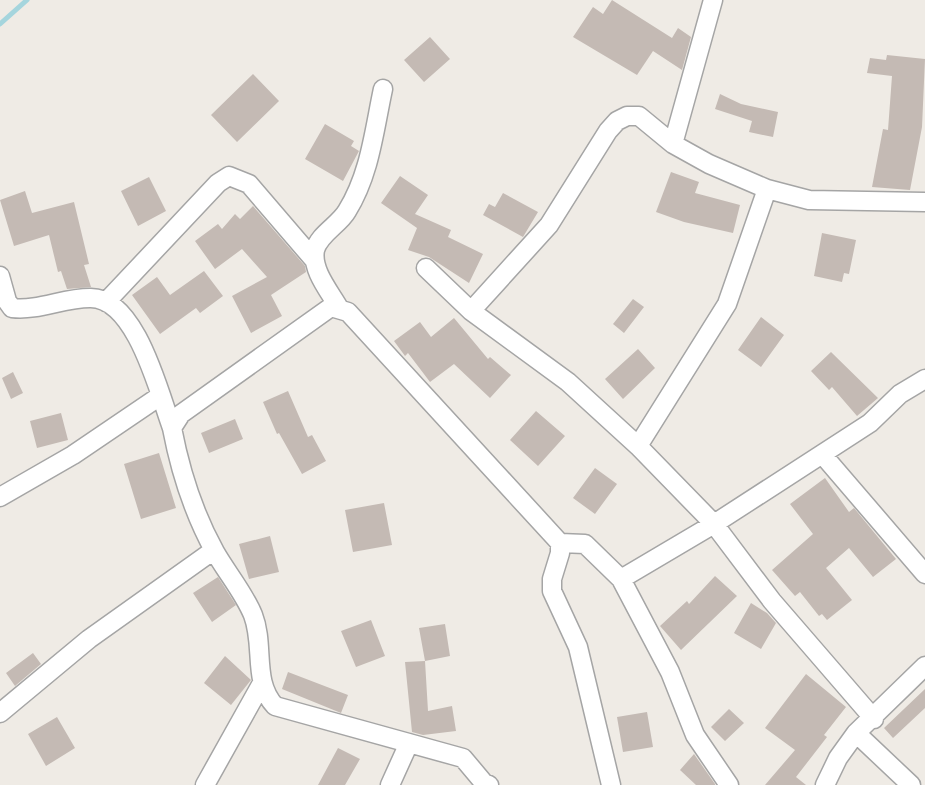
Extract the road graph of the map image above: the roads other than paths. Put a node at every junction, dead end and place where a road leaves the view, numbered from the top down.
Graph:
1 (713, 0) edge
2 (383, 89) dead end
3 (673, 144) junction
4 (767, 189) junction
5 (925, 202) edge
6 (315, 261) junction
7 (426, 268) dead end
8 (0, 276) edge
9 (106, 302) junction
10 (339, 308) junction
11 (471, 310) junction
12 (925, 379) edge
13 (160, 396) junction
14 (172, 428) junction
15 (638, 446) junction
16 (822, 454) junction
17 (0, 497) edge
18 (714, 524) junction
19 (560, 543) junction
20 (214, 550) junction
21 (925, 574) edge
22 (621, 579) junction
23 (925, 666) edge
24 (262, 683) junction
25 (0, 713) edge
26 (874, 719) junction
27 (856, 733) junction
28 (409, 743) junction
29 (205, 785) edge
30 (390, 785) edge
31 (489, 785) edge
32 (611, 785) edge
33 (729, 785) edge
34 (825, 785) edge
35 (911, 785) edge

1 - 3 street
2 - 6 street
3 - 4 street
3 - 11 street
4 - 5 street
4 - 15 street
6 - 9 street
6 - 10 street
7 - 11 street
8 - 9 street
9 - 13 street
10 - 14 street
10 - 19 street
11 - 15 street
12 - 16 street
13 - 14 street
13 - 17 street
14 - 20 street
15 - 18 street
16 - 18 street
16 - 21 street
18 - 22 street
18 - 26 street
19 - 22 street
19 - 32 street
20 - 24 street
20 - 25 street
22 - 33 street
23 - 26 street
24 - 28 street
24 - 29 street
26 - 27 street
27 - 34 street
27 - 35 street
28 - 30 street
28 - 31 street

